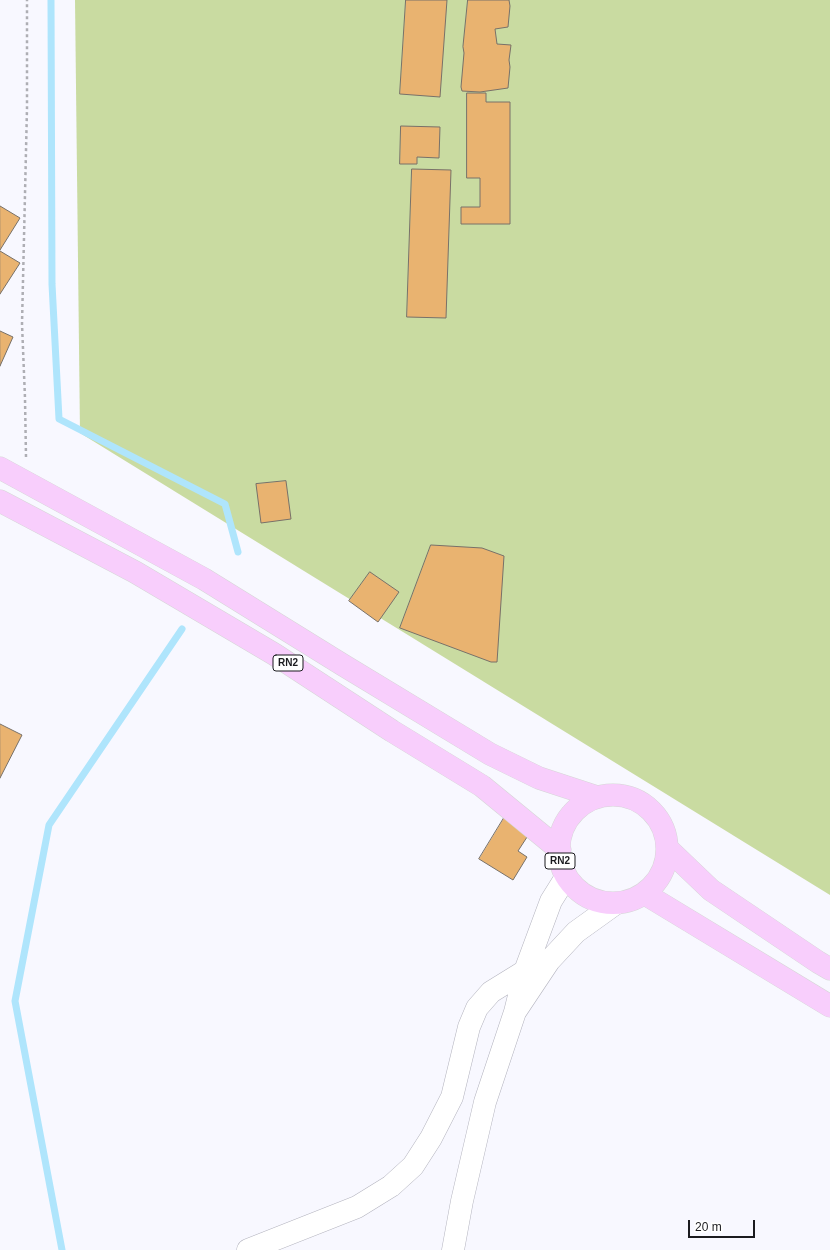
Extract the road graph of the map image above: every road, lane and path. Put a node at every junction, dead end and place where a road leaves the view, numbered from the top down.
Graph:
1 (27, 0) edge
2 (0, 468) edge
3 (26, 481) junction
4 (0, 501) edge
5 (597, 797) junction
6 (667, 848) junction
7 (560, 850) junction
8 (566, 877) junction
9 (645, 894) junction
10 (615, 904) junction
11 (830, 969) edge
12 (525, 971) junction
13 (830, 1006) edge
14 (514, 1012) junction
15 (248, 1250) edge
16 (453, 1250) edge

1 - 3 path
2 - 3 highway, RN2
3 - 5 highway, RN2
4 - 7 highway, RN2
5 - 6 highway, RN2
5 - 7 highway, RN2
6 - 9 highway, RN2
6 - 11 highway
7 - 8 highway, RN2
8 - 10 highway, RN2
8 - 12 street
9 - 10 highway, RN2
9 - 13 highway
10 - 14 street
12 - 14 street
12 - 15 street
14 - 16 street

